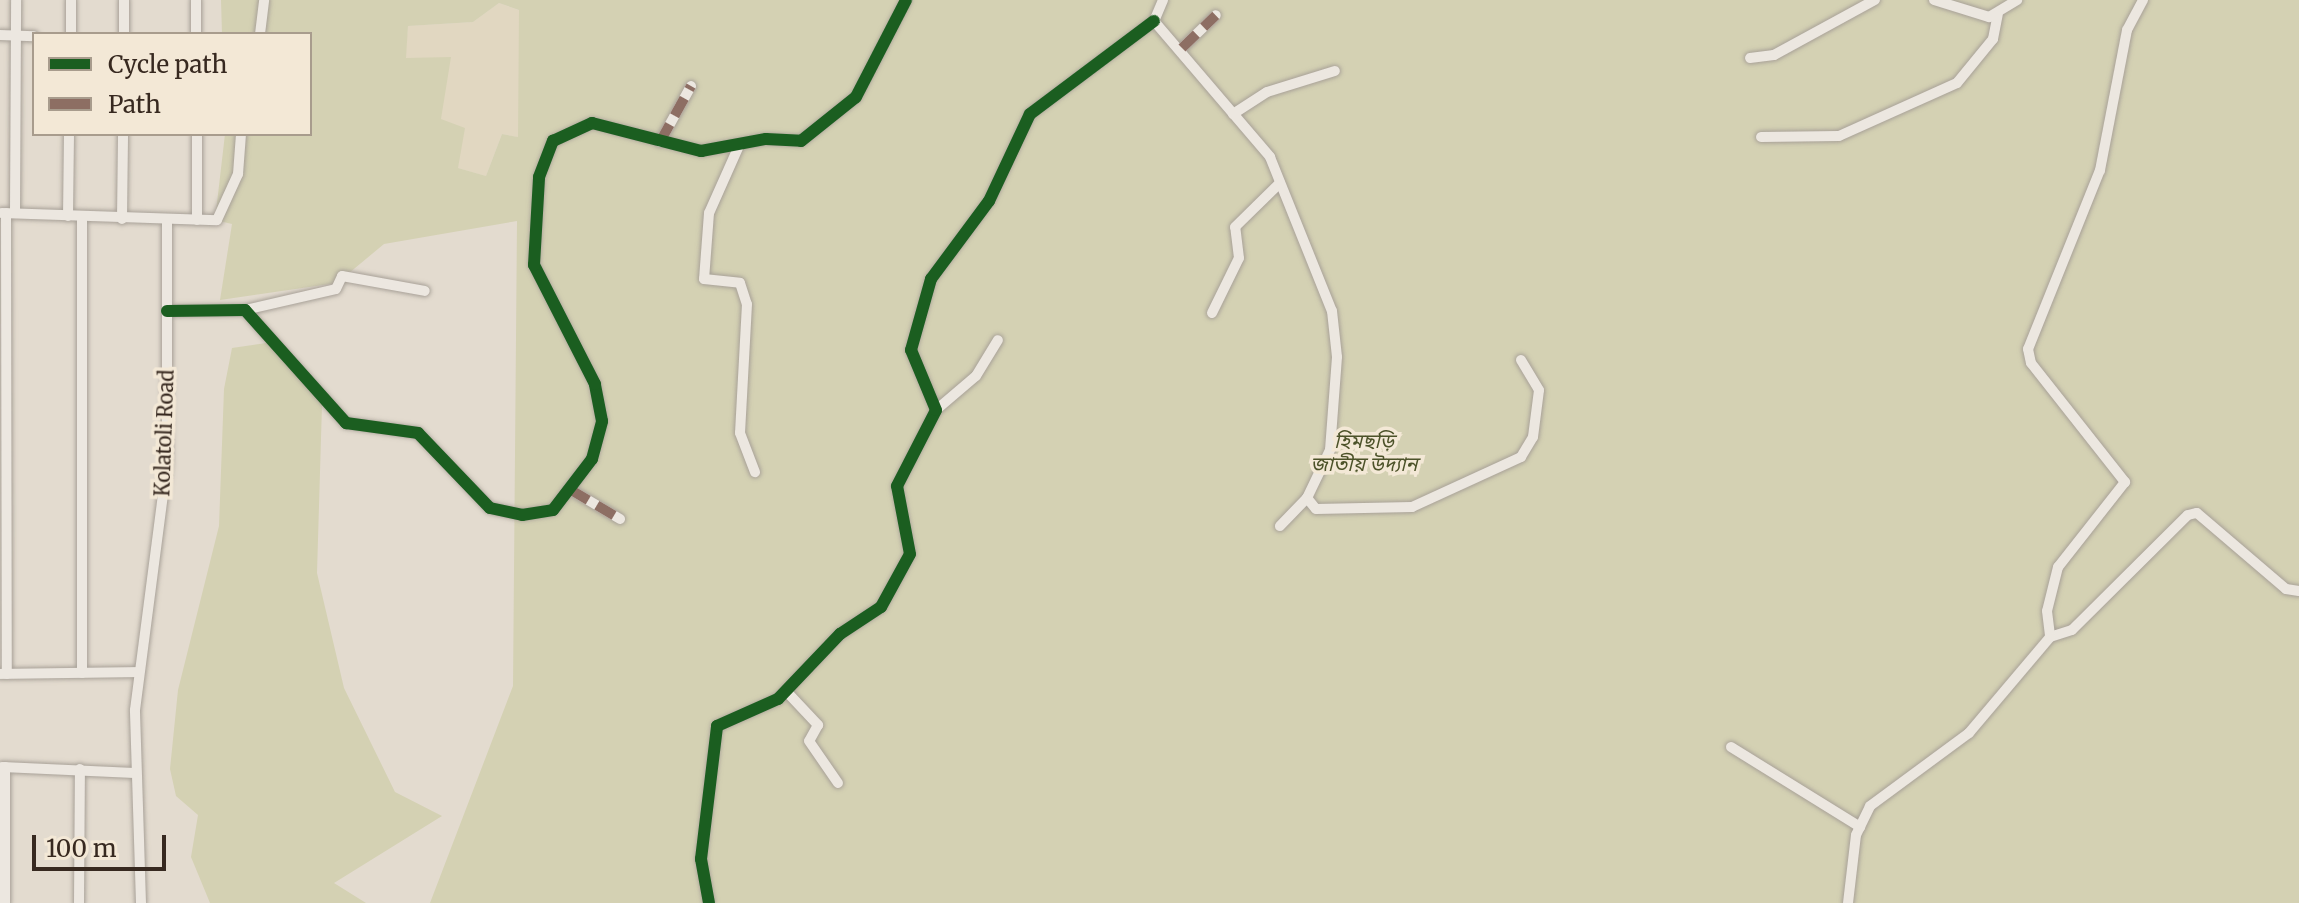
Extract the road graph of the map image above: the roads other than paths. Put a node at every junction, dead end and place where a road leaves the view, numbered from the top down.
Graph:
1 (16, 0) edge
2 (71, 0) edge
3 (124, 0) edge
4 (196, 0) edge
5 (264, 0) edge
6 (906, 0) edge
7 (1163, 0) edge
8 (1875, 0) edge
9 (1934, 0) edge
10 (2017, 0) edge
11 (2143, 0) edge
12 (1998, 14) junction
13 (1216, 15) dead end
14 (1154, 21) junction
15 (71, 32) edge
16 (124, 32) edge
17 (196, 32) edge
18 (260, 32) edge
19 (0, 35) edge
20 (15, 35) junction
21 (32, 36) edge
22 (1182, 48) junction
23 (1750, 58) dead end
24 (1335, 71) dead end
25 (691, 86) dead end
26 (1233, 114) junction
27 (69, 136) edge
28 (123, 136) edge
29 (197, 136) edge
30 (241, 136) edge
31 (1761, 137) dead end
32 (660, 142) junction
33 (738, 148) junction
34 (1280, 183) junction
35 (7, 213) edge
36 (68, 216) junction
37 (82, 217) junction
38 (122, 219) junction
39 (197, 220) junction
40 (167, 221) junction
41 (425, 291) dead end
42 (245, 310) junction
43 (167, 311) junction
44 (1212, 313) dead end
45 (998, 340) dead end
46 (1521, 360) dead end
47 (936, 410) junction
48 (755, 472) dead end
49 (571, 490) junction
50 (1307, 498) junction
51 (620, 519) dead end
52 (1280, 526) dead end
53 (2299, 591) edge
54 (2050, 637) junction
55 (138, 672) junction
56 (82, 673) junction
57 (3, 674) edge
58 (786, 691) junction
59 (1731, 747) dead end
60 (3, 767) edge
61 (80, 769) junction
62 (135, 773) junction
63 (838, 783) dead end
64 (1860, 827) junction
65 (5, 903) edge
66 (79, 903) edge
67 (141, 903) edge
68 (709, 903) edge
69 (1848, 903) edge

1 - 20 street
2 - 15 street
3 - 16 street
4 - 17 street
5 - 18 street
6 - 33 street
7 - 14 street
8 - 23 street
9 - 12 street
10 - 12 street
11 - 54 street
12 - 31 street
13 - 22 street
14 - 22 street
14 - 47 street
19 - 20 street
20 - 21 street
20 - 35 street
22 - 26 street
24 - 26 street
25 - 32 street
26 - 34 street
27 - 36 street
28 - 38 street
29 - 39 street
30 - 39 street
32 - 33 street
32 - 49 street
33 - 48 street
34 - 44 street
34 - 50 street
35 - 36 street
35 - 57 street
36 - 37 street
37 - 38 street
37 - 56 street
38 - 40 street
39 - 40 street
40 - 43 street, Kolatoli Road
41 - 42 street
42 - 43 street
42 - 49 street
43 - 55 street, Kolatoli Road
45 - 47 street
46 - 50 street
47 - 58 street
49 - 51 street
50 - 52 street
53 - 54 street
54 - 64 street
55 - 56 street
55 - 62 street, Kolatoli Road
56 - 57 street
58 - 63 street
58 - 68 street
59 - 64 street
60 - 61 street
60 - 65 street
61 - 62 street
61 - 66 street
62 - 67 street
64 - 69 street

